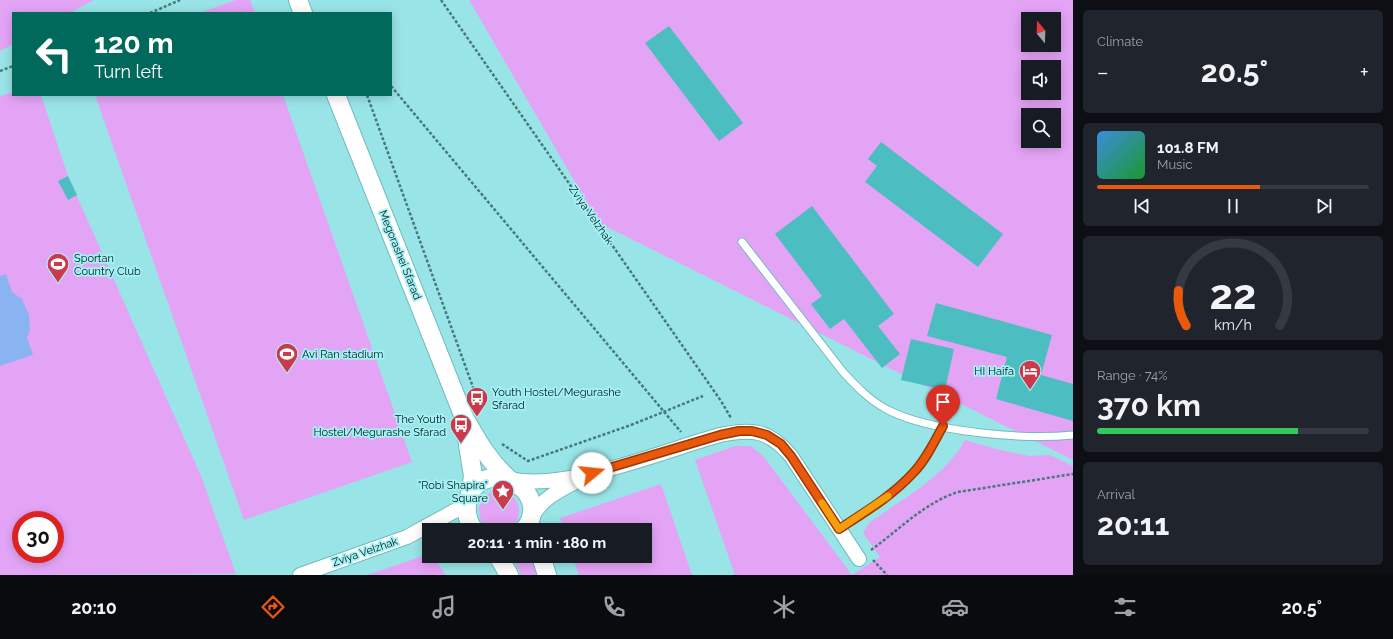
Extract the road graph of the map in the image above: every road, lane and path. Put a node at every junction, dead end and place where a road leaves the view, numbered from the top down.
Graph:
1 (180, 0) edge
2 (298, 0) edge
3 (441, 0) edge
4 (152, 12) edge
5 (303, 12) edge
6 (12, 66) edge
7 (0, 71) edge
8 (392, 87) edge
9 (336, 96) edge
10 (367, 96) edge
11 (742, 242) dead end
12 (703, 396) dead end
13 (480, 407) dead end
14 (463, 415) junction
15 (943, 426) junction
16 (739, 431) junction
17 (1073, 435) edge
18 (497, 441) dead end
19 (690, 443) junction
20 (592, 473) junction
21 (1073, 474) edge
22 (508, 479) junction
23 (469, 498) junction
24 (470, 523) edge
25 (529, 523) edge
26 (530, 523) edge
27 (839, 529) junction
28 (422, 536) edge
29 (407, 537) junction
30 (864, 556) junction
31 (502, 563) edge
32 (543, 563) edge
33 (300, 575) edge
34 (509, 575) edge
35 (547, 575) edge
36 (887, 575) edge

1 - 4 path
2 - 5 street
3 - 16 path, Zviya VeIzhak
6 - 7 path
8 - 19 path
9 - 14 street, Megorashei Sfarad
10 - 13 path
11 - 15 lane
12 - 18 path, bridge
14 - 22 street, Megorashei Sfarad
14 - 23 street, Megorashei Sfarad
15 - 17 lane
15 - 27 lane
16 - 19 street
16 - 27 street
19 - 20 street
20 - 22 street
20 - 26 street
21 - 30 path
22 - 23 street
22 - 25 street, Megorashei Sfarad
23 - 24 street, Megorashei Sfarad
23 - 29 street, Zviya VeIzhak
27 - 30 street
28 - 29 street, Zviya VeIzhak
29 - 33 street, Zviya VeIzhak
30 - 36 path
31 - 34 street
32 - 35 street

